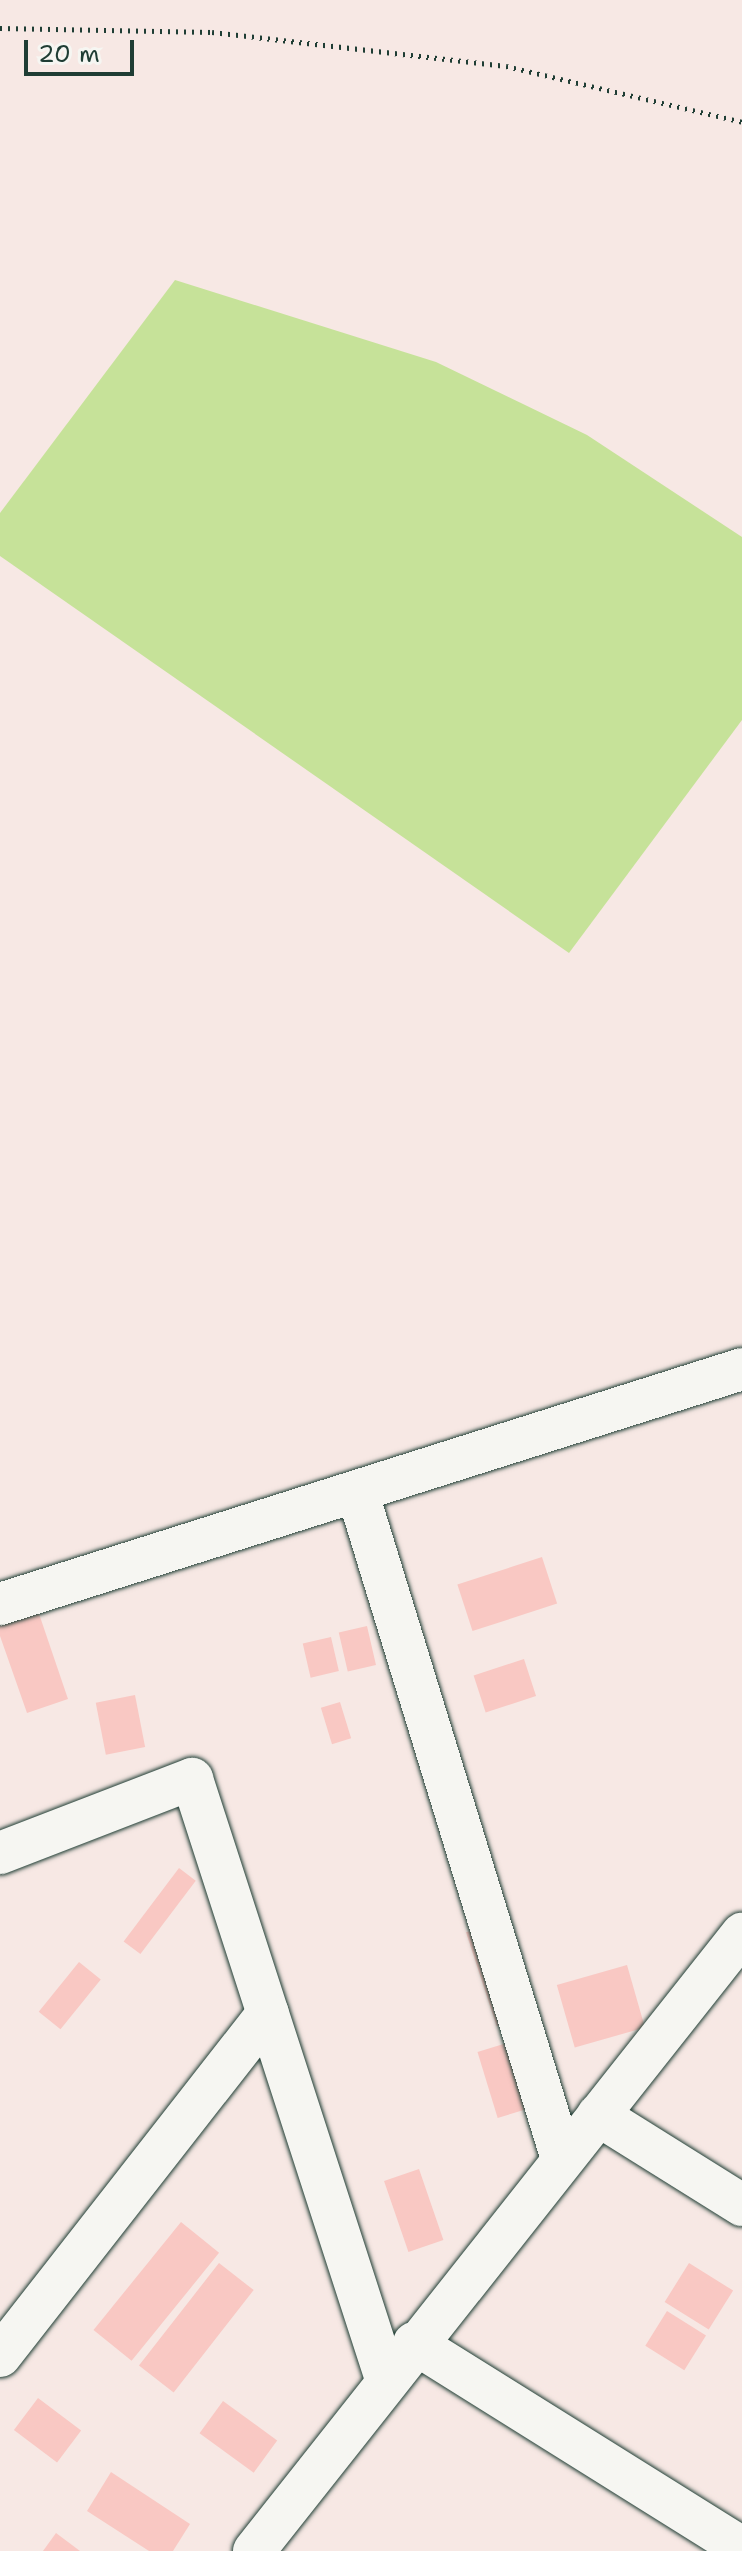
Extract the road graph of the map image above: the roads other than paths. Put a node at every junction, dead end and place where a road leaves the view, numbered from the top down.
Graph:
1 (742, 1369) edge
2 (357, 1491) junction
3 (0, 1604) edge
4 (0, 1853) edge
5 (742, 1934) edge
6 (268, 2013) junction
7 (598, 2115) junction
8 (562, 2159) junction
9 (742, 2205) edge
10 (414, 2343) junction
11 (0, 2356) edge
12 (386, 2379) junction
13 (742, 2548) edge
14 (254, 2551) edge

1 - 2 street
2 - 3 street
2 - 8 street
4 - 6 street
5 - 7 street
6 - 11 street
6 - 12 street
7 - 8 street
7 - 9 street
8 - 10 street
10 - 12 street
10 - 13 street
12 - 14 street

